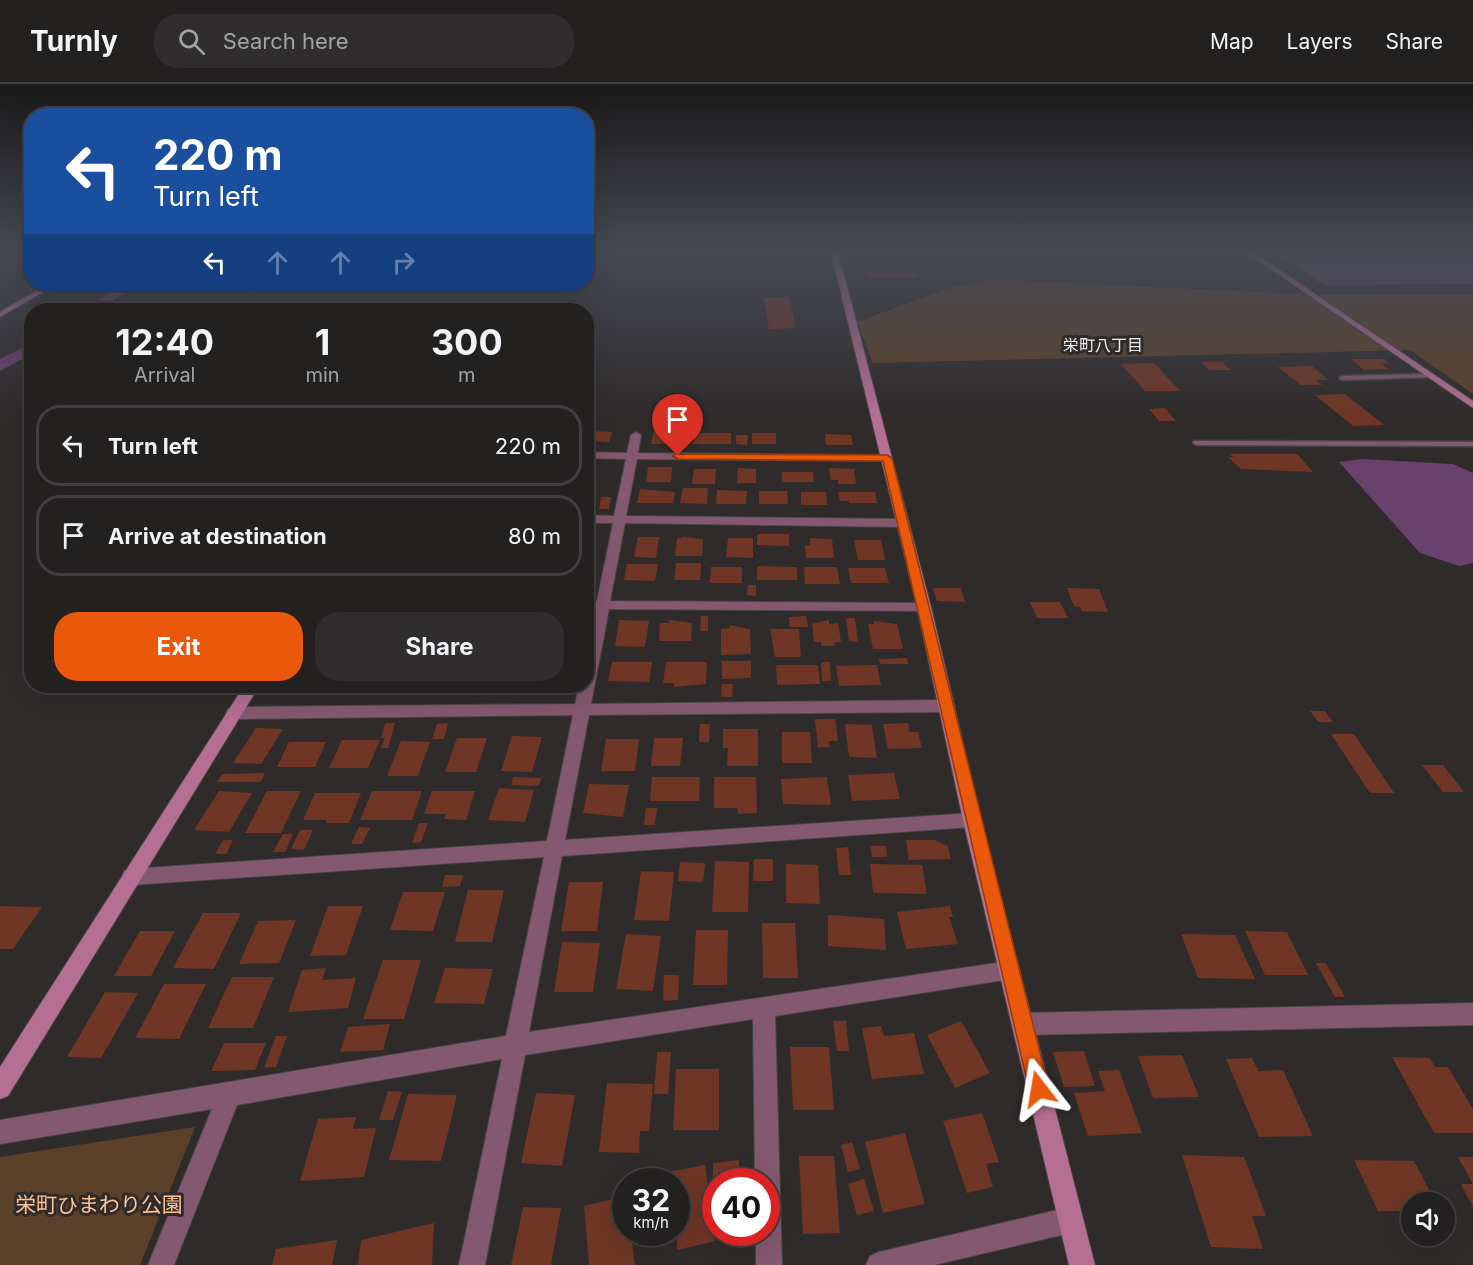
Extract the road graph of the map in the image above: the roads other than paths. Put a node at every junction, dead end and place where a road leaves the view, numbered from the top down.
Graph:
1 (13, 307) edge
2 (848, 307) edge
3 (1329, 307) edge
4 (0, 315) edge
5 (1430, 376) junction
6 (1342, 378) dead end
7 (1473, 405) edge
8 (636, 435) dead end
9 (1197, 443) dead end
10 (1473, 444) edge
11 (594, 455) edge
12 (632, 456) junction
13 (887, 458) junction
14 (594, 519) edge
15 (619, 520) junction
16 (902, 523) junction
17 (594, 605) edge
18 (924, 607) junction
19 (247, 693) edge
20 (584, 693) edge
21 (947, 706) junction
22 (582, 711) junction
23 (234, 713) junction
24 (972, 820) junction
25 (554, 850) junction
26 (131, 877) junction
27 (1010, 971) junction
28 (764, 1007) junction
29 (1473, 1014) edge
30 (1023, 1024) junction
31 (518, 1045) junction
32 (0, 1088) edge
33 (229, 1095) junction
34 (0, 1132) edge
35 (1070, 1220) junction
36 (161, 1265) edge
37 (472, 1265) edge
38 (769, 1265) edge
39 (879, 1265) edge
40 (1082, 1265) edge

1 - 4 street
2 - 13 street
3 - 5 street
5 - 6 lane
5 - 7 street
8 - 12 street
9 - 10 lane
11 - 12 street
12 - 13 street
12 - 15 street
13 - 16 street
14 - 15 street
15 - 16 street
15 - 17 street
16 - 18 street
17 - 18 street
18 - 21 street
19 - 23 street
20 - 22 street
21 - 22 street
21 - 24 street
22 - 23 street
22 - 25 street
23 - 26 street
24 - 25 street
24 - 27 street
25 - 26 street
25 - 31 street
26 - 32 street
27 - 28 street
27 - 30 street
28 - 31 street
28 - 38 street
29 - 30 street
30 - 35 street
31 - 33 street
31 - 37 street
33 - 34 street
33 - 36 street
35 - 39 street
35 - 40 street

